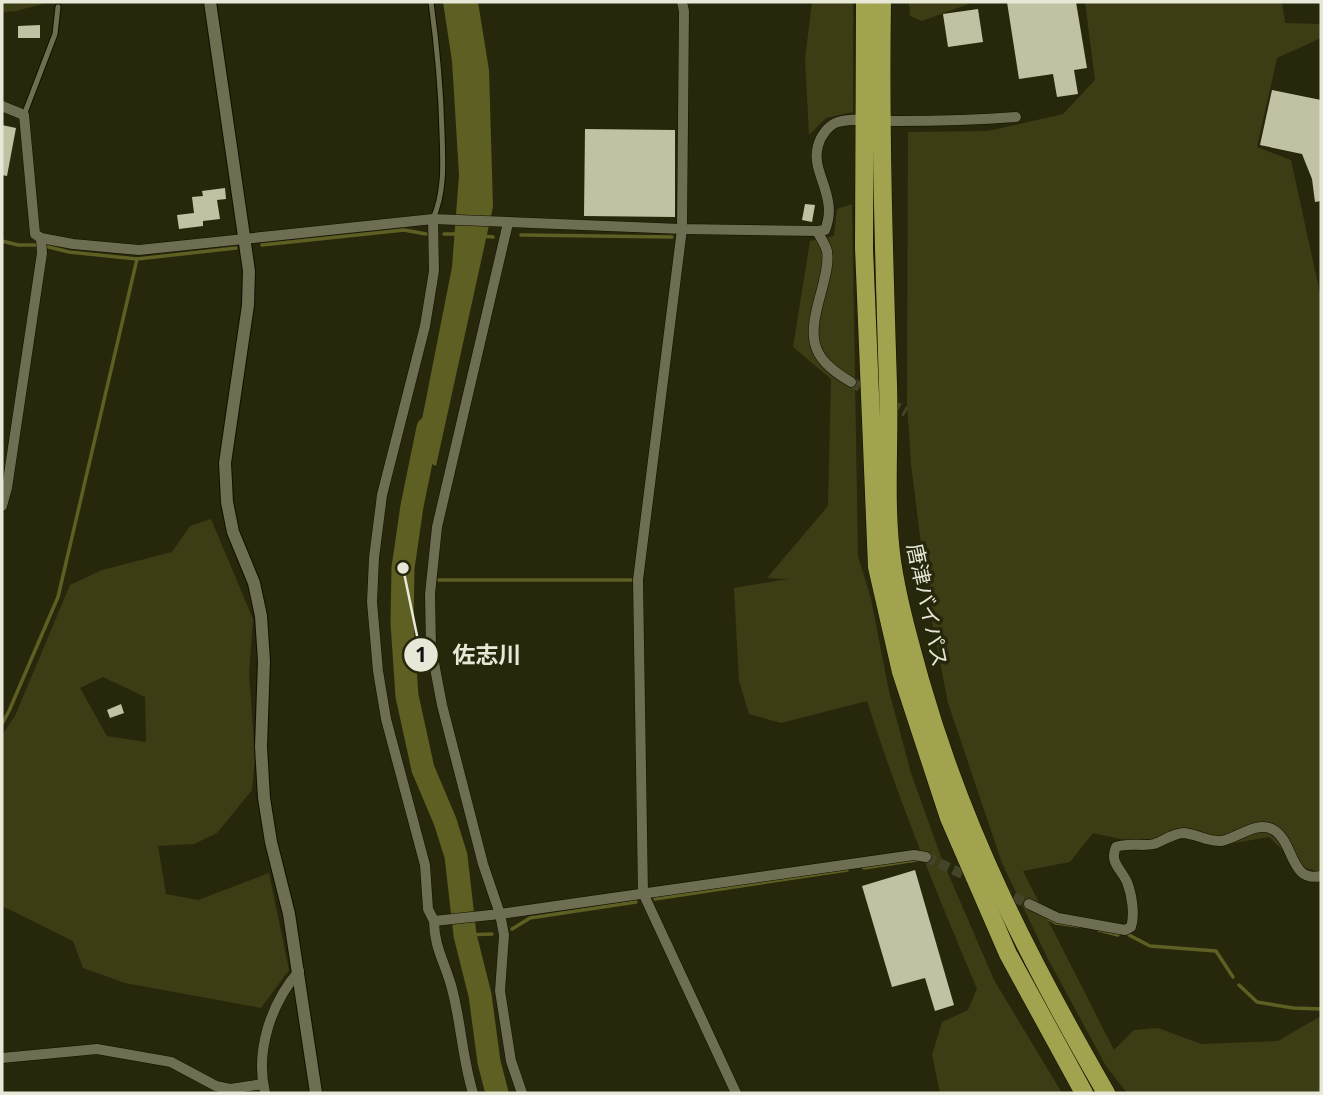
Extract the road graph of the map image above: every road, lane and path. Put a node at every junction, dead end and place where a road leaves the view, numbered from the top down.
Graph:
1 (210, 2) edge
2 (431, 2) edge
3 (682, 2) edge
4 (865, 2) edge
5 (882, 2) edge
6 (58, 7) dead end
7 (2, 106) edge
8 (24, 115) junction
9 (1016, 117) dead end
10 (874, 121) junction
11 (433, 219) junction
12 (508, 223) junction
13 (682, 229) junction
14 (817, 231) junction
15 (41, 238) junction
16 (246, 239) junction
17 (852, 382) tunnel mouth
18 (2, 506) edge
19 (926, 857) tunnel mouth
20 (1321, 876) edge
21 (643, 893) junction
22 (1029, 904) tunnel mouth
23 (496, 914) junction
24 (436, 921) junction
25 (299, 971) junction
26 (2, 1058) edge
27 (264, 1089) edge
28 (316, 1093) edge
29 (473, 1093) edge
30 (523, 1093) edge
31 (736, 1093) edge
32 (1084, 1093) edge
33 (1105, 1093) edge

1 - 16 street
2 - 11 lane
3 - 13 street
4 - 10 highway, 唐津バイパス
5 - 10 highway, 唐津バイパス
6 - 8 lane
7 - 8 street
8 - 15 street
9 - 10 street
10 - 14 street
10 - 32 highway, 唐津バイパス
10 - 33 highway, 唐津バイパス
11 - 12 street
11 - 16 street
11 - 24 street
12 - 13 street
12 - 23 street
13 - 14 street
13 - 21 street
14 - 17 street
15 - 16 street
15 - 18 street
16 - 25 street
19 - 21 street
20 - 22 street
21 - 23 street
21 - 31 street
23 - 24 street
23 - 30 street
24 - 29 street
25 - 27 street
25 - 28 street
26 - 27 street

